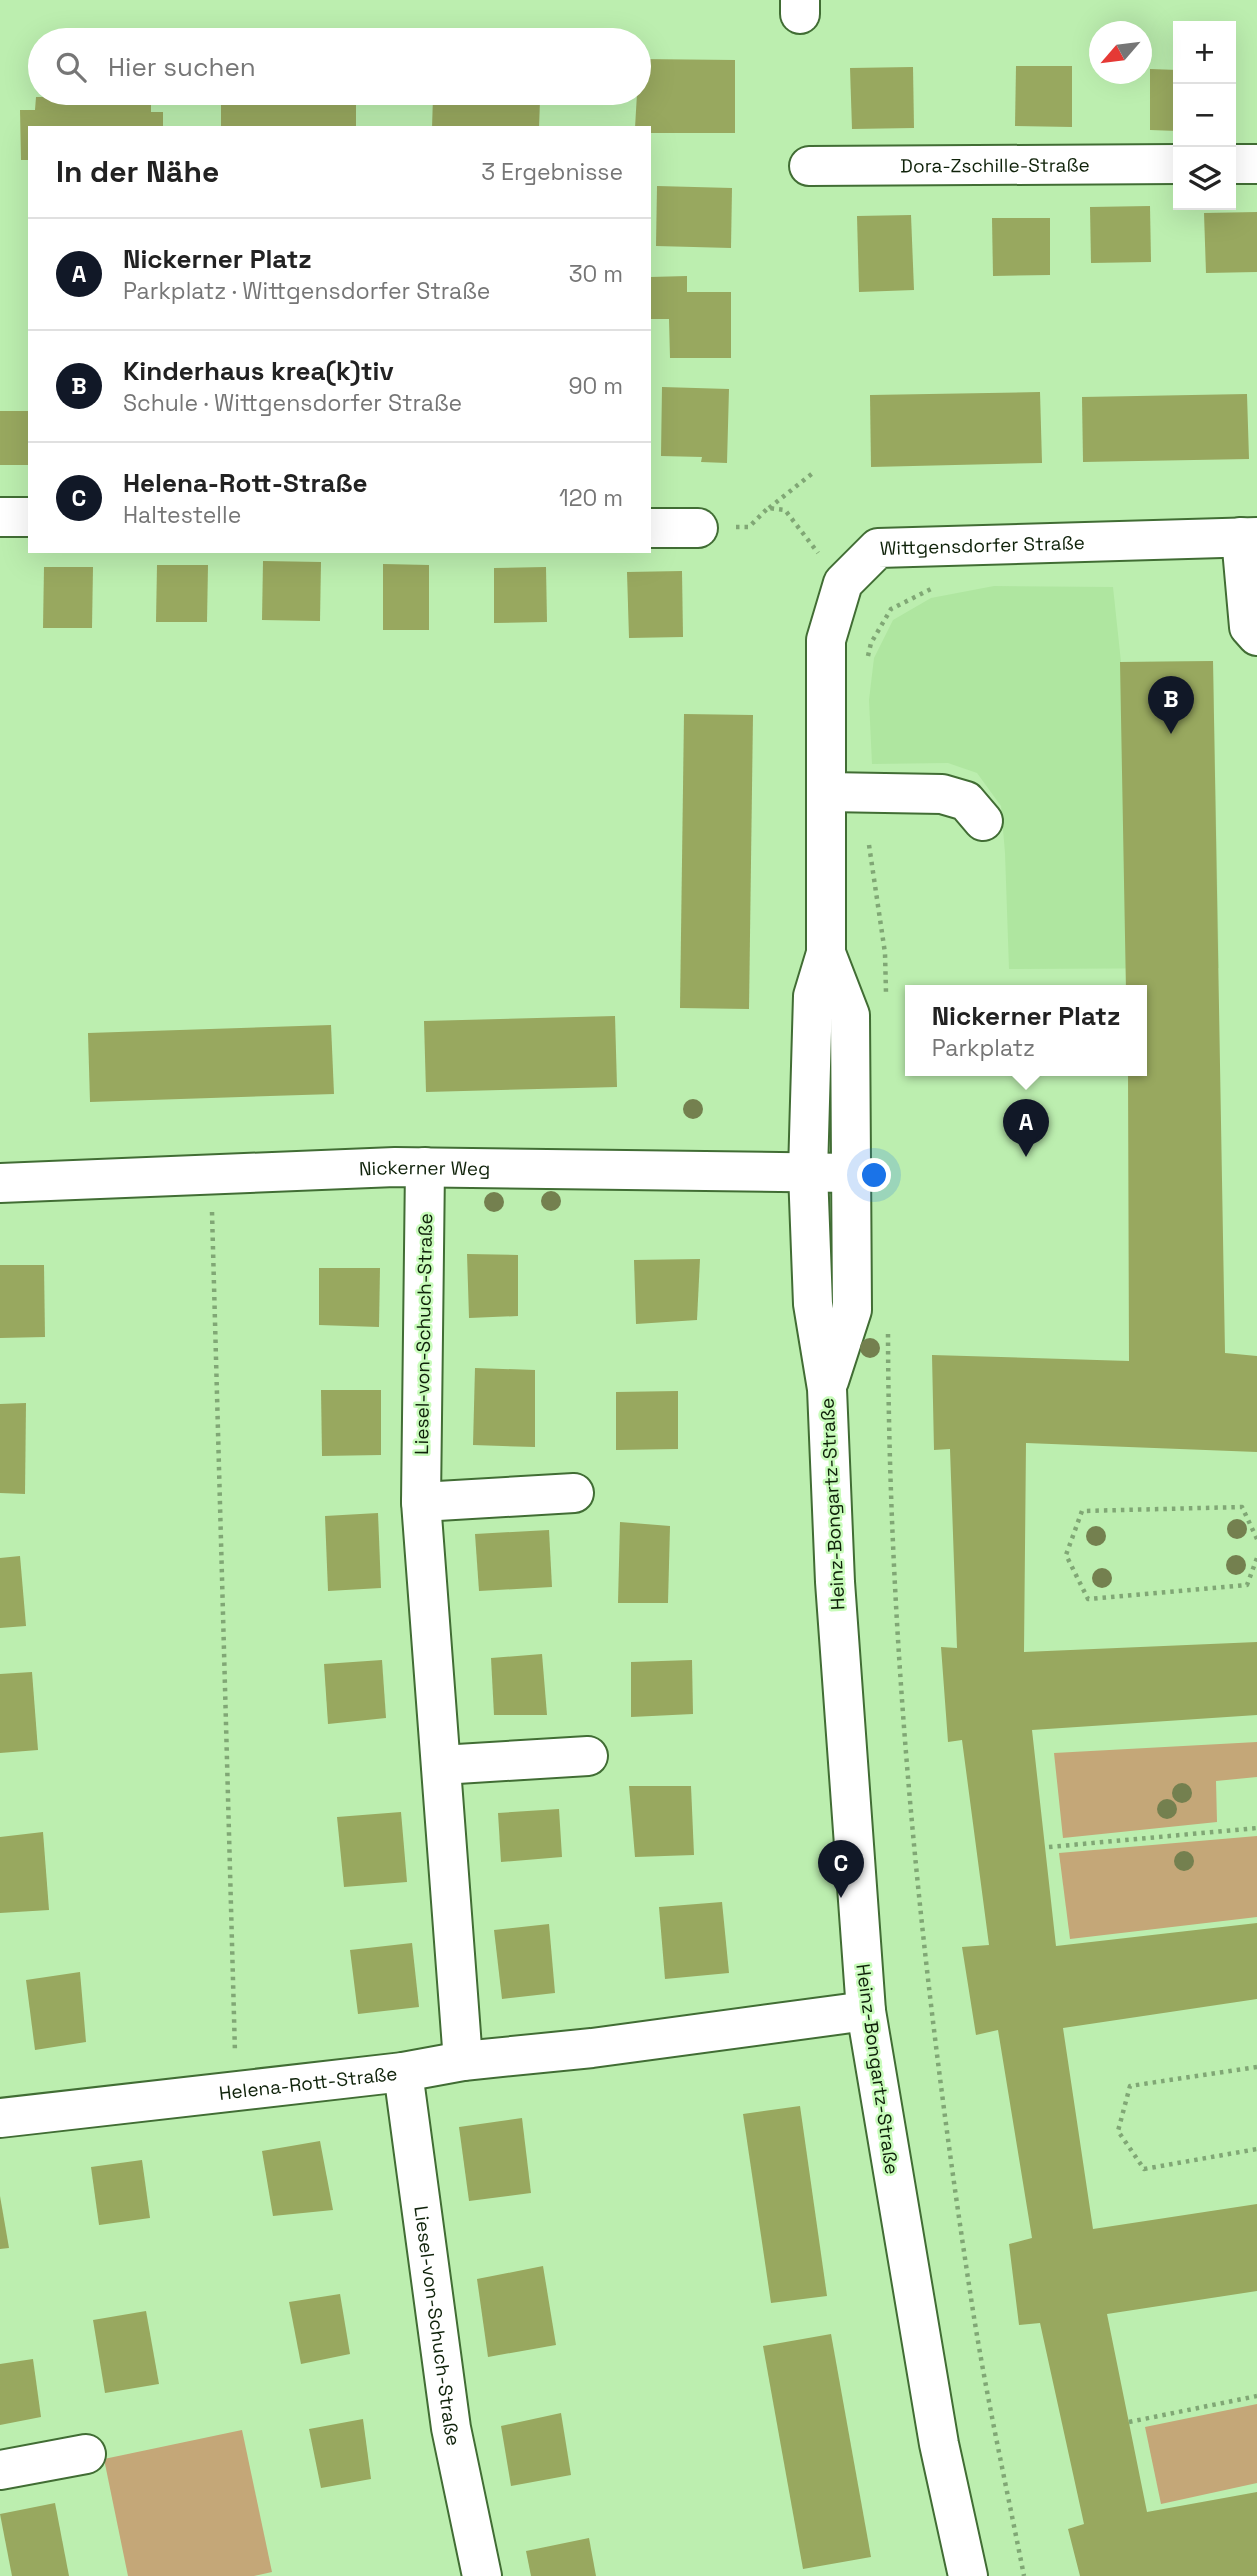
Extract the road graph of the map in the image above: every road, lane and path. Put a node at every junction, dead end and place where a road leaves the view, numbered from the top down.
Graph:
1 (1173, 164) edge
2 (1236, 164) edge
3 (1257, 164) edge
4 (809, 166) dead end
5 (814, 471) dead end
6 (768, 509) junction
7 (0, 516) edge
8 (28, 517) edge
9 (651, 527) edge
10 (698, 528) joint
11 (804, 537) dead end
12 (1249, 537) edge
13 (935, 587) dead end
14 (1257, 636) edge
15 (866, 666) dead end
16 (843, 792) junction
17 (983, 821) dead end
18 (827, 953) junction
19 (886, 994) dead end
20 (425, 1167) junction
21 (808, 1172) junction
22 (850, 1173) junction
23 (211, 1176) junction
24 (0, 1183) edge
25 (888, 1324) dead end
26 (827, 1389) junction
27 (574, 1493) dead end
28 (421, 1502) junction
29 (1257, 1539) edge
30 (1257, 1558) edge
31 (588, 1756) dead end
32 (441, 1765) junction
33 (1257, 1828) edge
34 (1049, 1847) dead end
35 (866, 2011) junction
36 (464, 2061) junction
37 (1257, 2067) edge
38 (403, 2072) junction
39 (236, 2090) junction
40 (0, 2118) edge
41 (1257, 2149) edge
42 (1257, 2396) edge
43 (1129, 2422) dead end
44 (86, 2454) dead end
45 (0, 2470) edge
46 (482, 2576) edge
47 (968, 2576) edge
48 (1024, 2576) edge

1 - 4 street, Dora-Zschille-Straße
2 - 3 street
5 - 6 path
6 - 10 path
6 - 11 path
7 - 8 street
9 - 10 street
12 - 14 street
12 - 16 street, Wittgensdorfer Straße
13 - 15 path
16 - 17 street
16 - 18 street, Wittgensdorfer Straße
16 - 19 path
18 - 21 street, Wittgensdorfer Straße
18 - 22 street, Wittgensdorfer Straße
20 - 21 street, Nickerner Weg
20 - 23 street, Nickerner Weg
20 - 28 street, Liesel-von-Schuch-Straße
21 - 22 street, Nickerner Weg
21 - 26 street, Heinz-Bongartz-Straße
22 - 26 street, Heinz-Bongartz-Straße
23 - 24 street, Nickerner Weg
23 - 39 path
25 - 48 path
26 - 35 street, Heinz-Bongartz-Straße
27 - 28 street
28 - 32 street, Liesel-von-Schuch-Straße
29 - 30 path
31 - 32 street
32 - 36 street, Liesel-von-Schuch-Straße
33 - 34 path
35 - 36 street, Helena-Rott-Straße
35 - 47 street, Heinz-Bongartz-Straße
36 - 38 street, Helena-Rott-Straße
37 - 41 path
38 - 39 street, Helena-Rott-Straße
38 - 46 street, Liesel-von-Schuch-Straße
39 - 40 street, Helena-Rott-Straße
42 - 43 path
44 - 45 street

